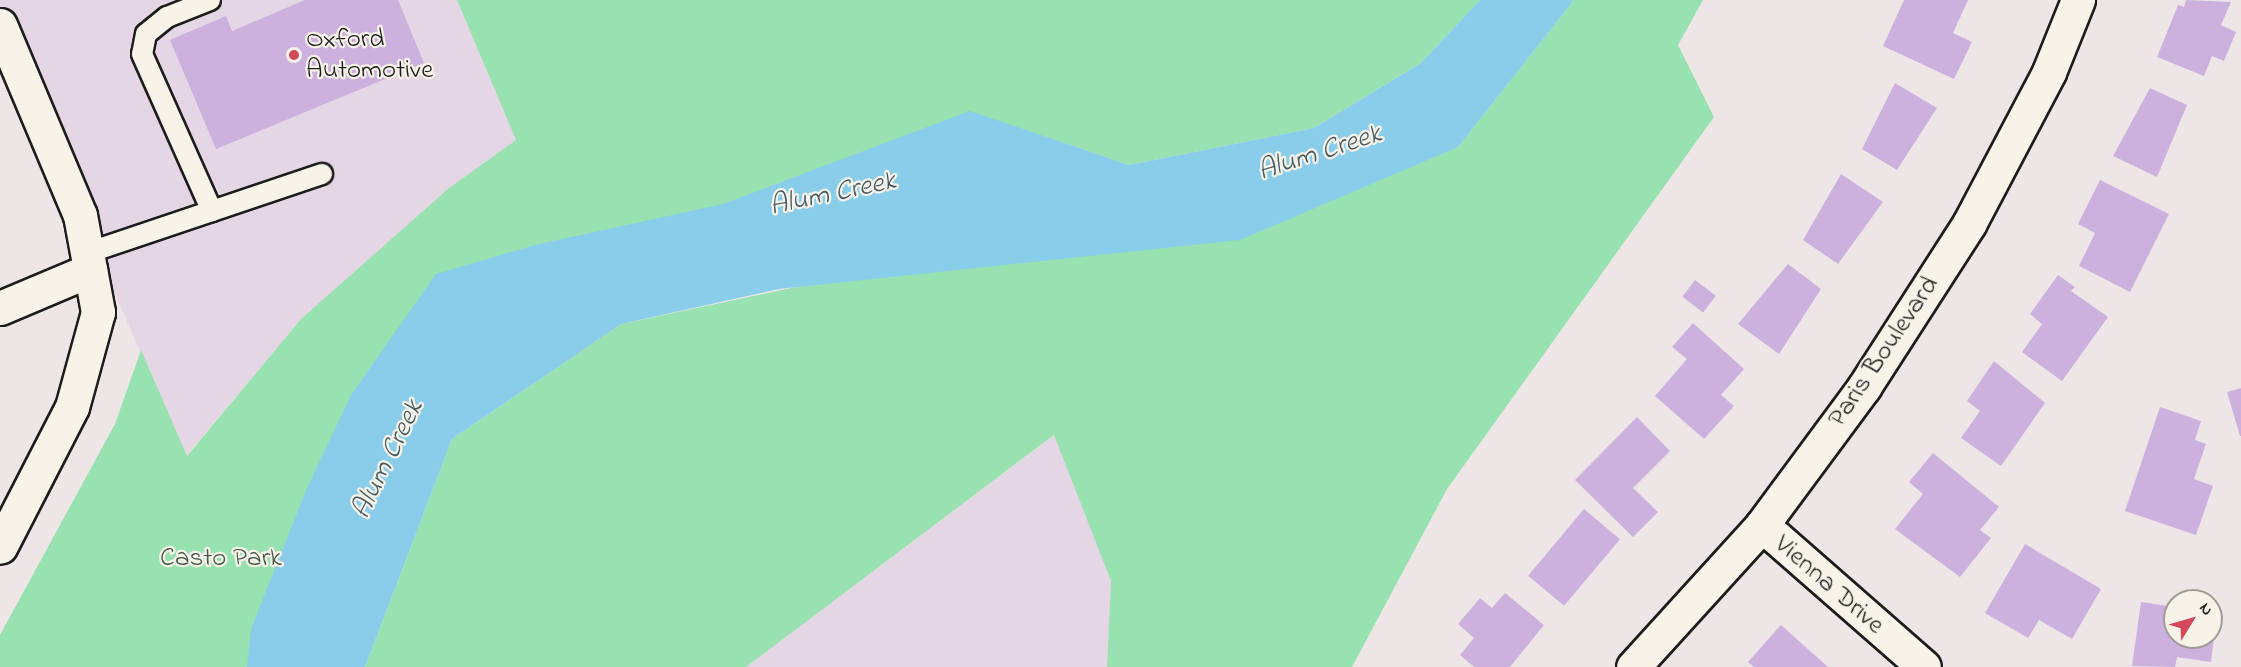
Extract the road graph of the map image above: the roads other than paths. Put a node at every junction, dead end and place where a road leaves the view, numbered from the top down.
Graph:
1 (210, 0) edge
2 (2079, 0) edge
3 (0, 25) edge
4 (322, 174) dead end
5 (212, 211) junction
6 (89, 262) junction
7 (0, 308) edge
8 (1762, 525) junction
9 (0, 547) edge
10 (1633, 667) edge
11 (1924, 667) edge

1 - 5 lane
2 - 8 street, Paris Boulevard
3 - 6 street
4 - 5 lane
5 - 6 lane
6 - 7 street
6 - 9 street
8 - 10 street, Paris Boulevard
8 - 11 street, Vienna Drive

